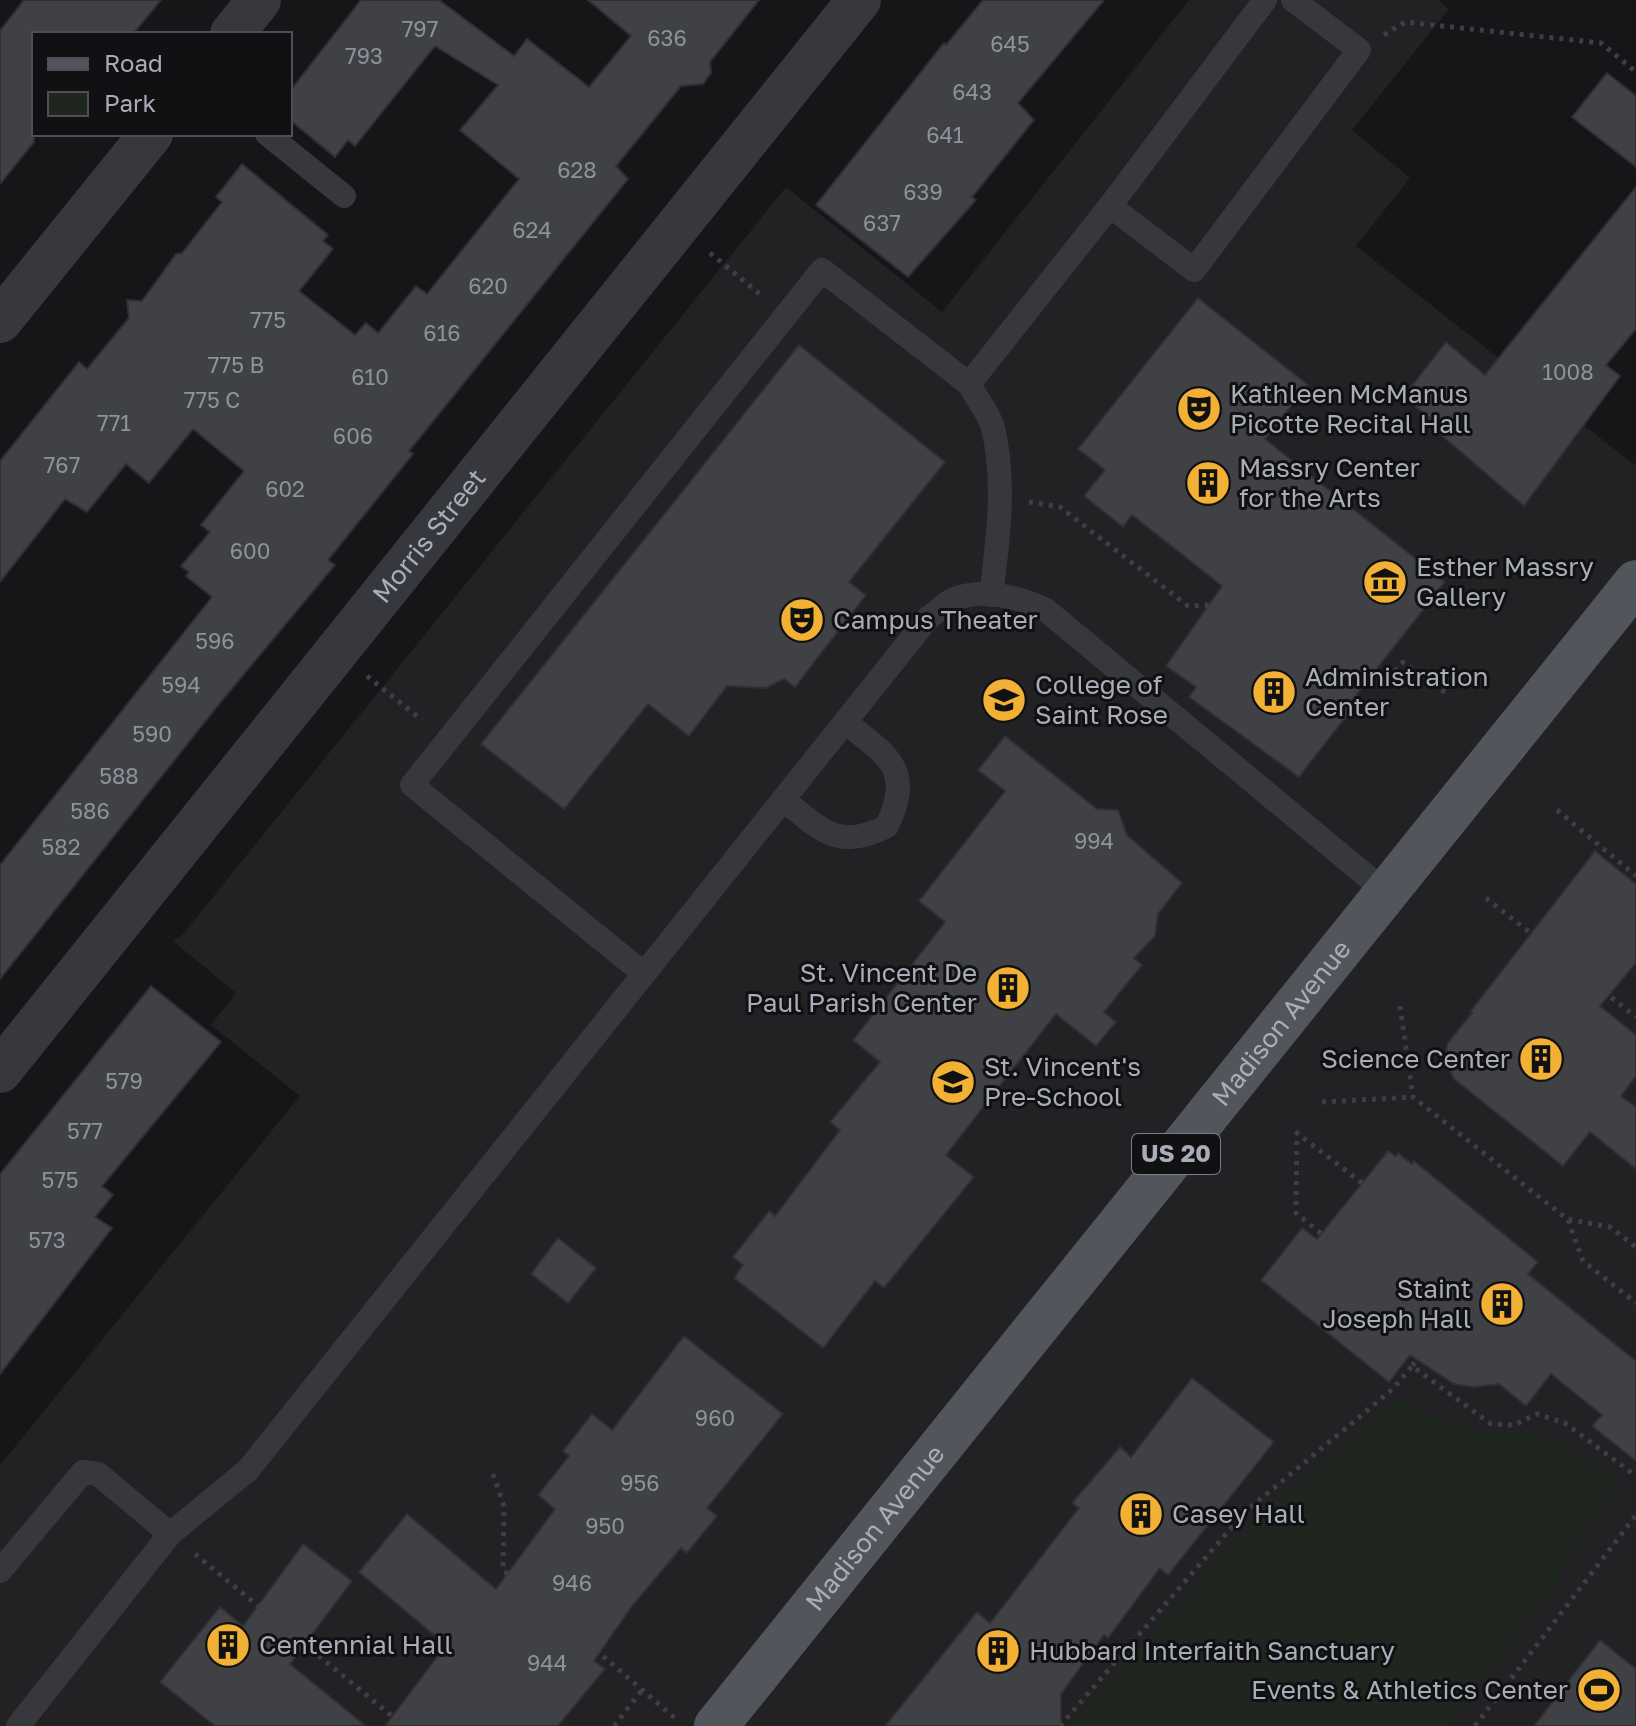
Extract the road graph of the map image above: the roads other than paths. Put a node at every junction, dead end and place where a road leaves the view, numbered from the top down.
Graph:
1 (259, 0) edge
2 (859, 0) edge
3 (1265, 0) edge
4 (1293, 0) edge
5 (234, 32) edge
6 (149, 136) edge
7 (269, 136) edge
8 (344, 196) dead end
9 (1110, 206) junction
10 (0, 321) edge
11 (969, 384) junction
12 (1636, 582) edge
13 (991, 595) junction
14 (845, 722) junction
15 (783, 799) junction
16 (1387, 893) junction
17 (643, 973) junction
18 (0, 1071) edge
19 (170, 1534) junction
20 (0, 1571) edge
21 (18, 1726) edge
22 (716, 1726) edge

1 - 5 street
2 - 18 street, Morris Street
3 - 9 lane
4 - 9 lane
6 - 10 street
7 - 8 lane
9 - 11 lane
11 - 13 lane
11 - 17 lane
12 - 16 main road, Madison Avenue / US 20
13 - 14 lane
13 - 16 lane
14 - 15 lane
14 - 15 lane
15 - 17 lane
16 - 22 main road, Madison Avenue / US 20
17 - 19 lane
19 - 20 lane
19 - 21 lane

